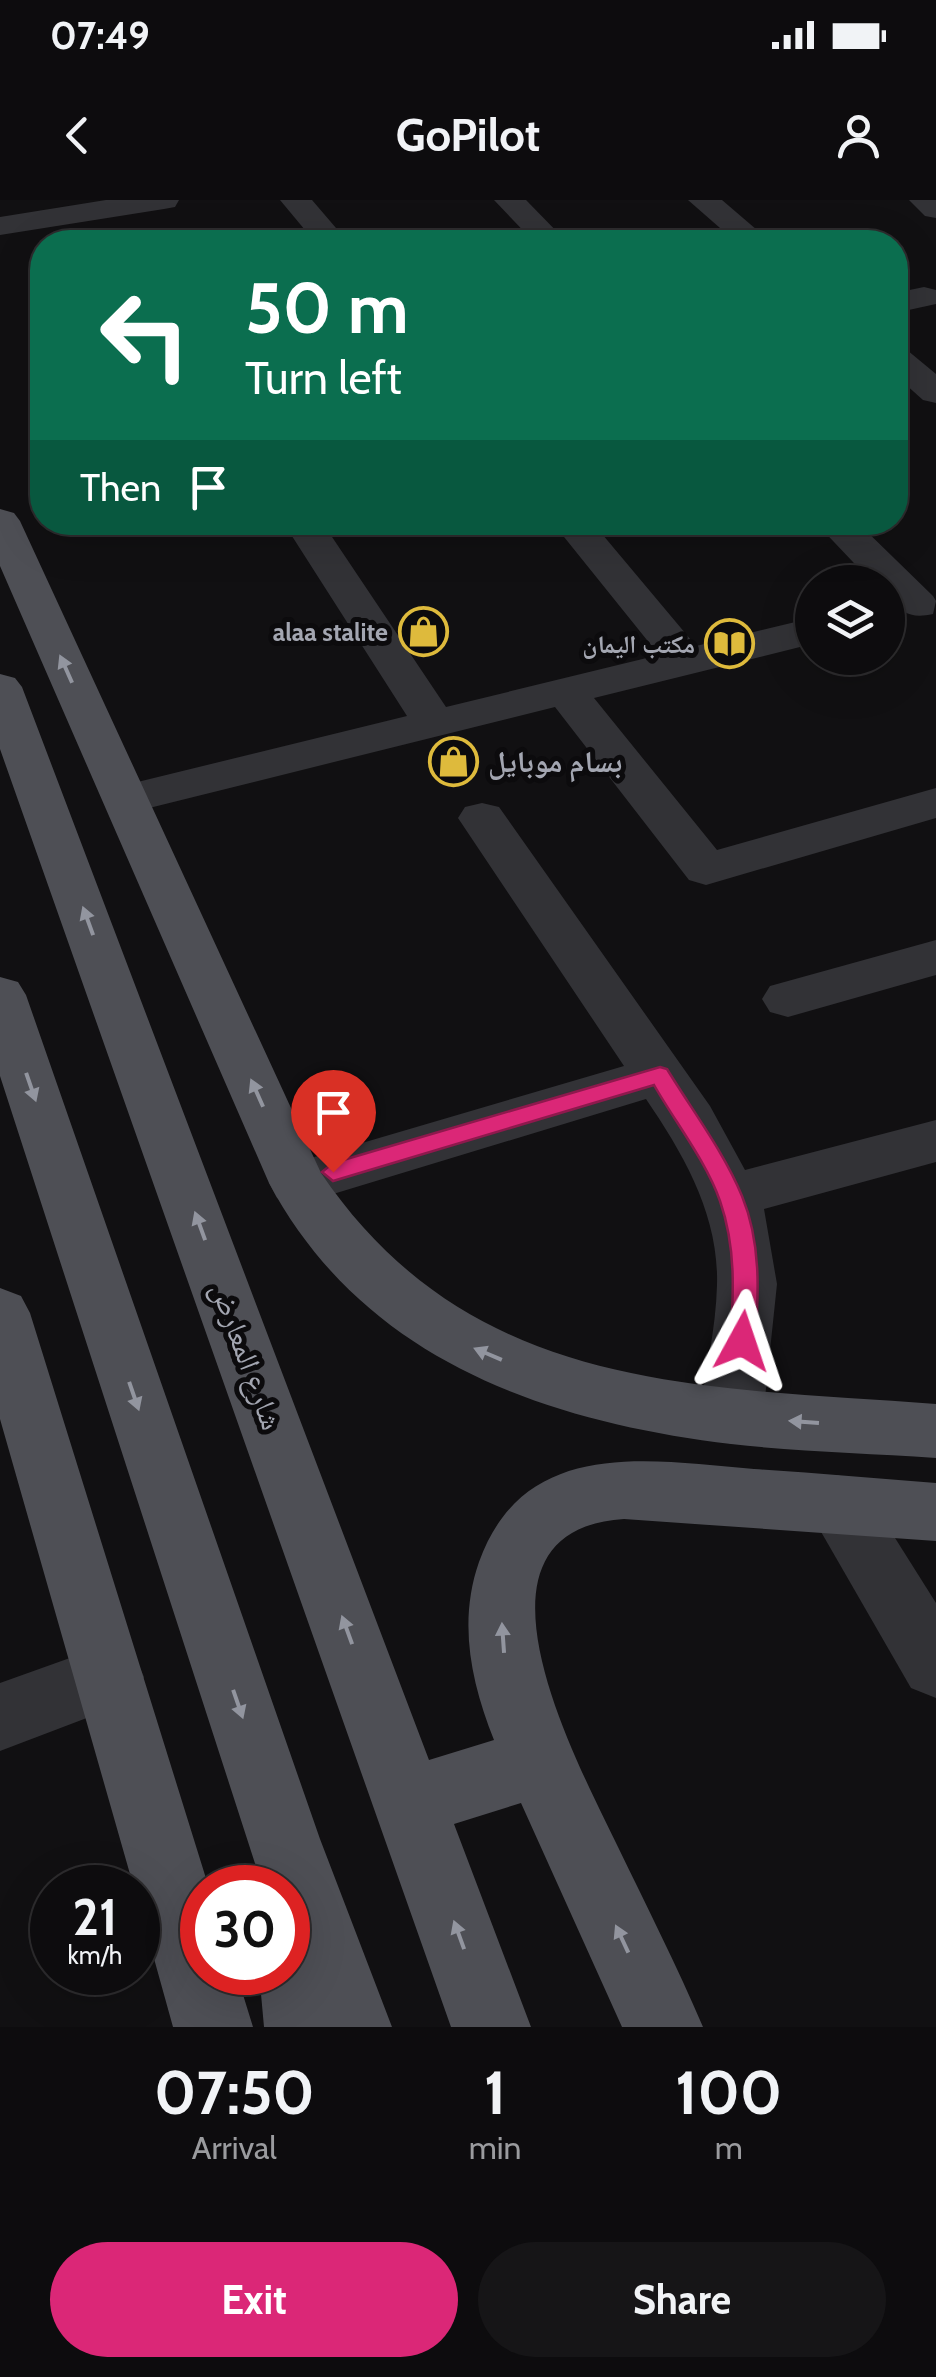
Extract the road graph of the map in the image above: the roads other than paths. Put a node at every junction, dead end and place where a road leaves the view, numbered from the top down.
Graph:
1 (164, 200) edge
2 (296, 200) edge
3 (509, 200) edge
4 (703, 200) edge
5 (924, 200) edge
6 (54, 208) edge
7 (936, 209) edge
8 (92, 212) junction
9 (0, 226) edge
10 (105, 230) edge
11 (322, 230) edge
12 (539, 230) edge
13 (740, 230) edge
14 (908, 368) edge
15 (936, 392) edge
16 (0, 521) edge
17 (311, 535) edge
18 (582, 535) edge
19 (846, 535) edge
20 (914, 606) edge
21 (795, 635) edge
22 (686, 661) junction
23 (0, 687) edge
24 (566, 692) junction
25 (436, 726) junction
26 (93, 729) junction
27 (24, 746) junction
28 (125, 800) junction
29 (936, 803) edge
30 (482, 818) dead end
31 (936, 957) edge
32 (0, 995) edge
33 (788, 999) dead end
34 (660, 1075) junction
35 (936, 1141) edge
36 (297, 1183) junction
37 (730, 1196) junction
38 (0, 1313) edge
39 (731, 1417) junction
40 (909, 1429) edge
41 (17, 1432) edge
42 (887, 1508) edge
43 (936, 1665) edge
44 (109, 1676) junction
45 (0, 1717) edge
46 (540, 1761) junction
47 (410, 1802) junction
48 (283, 1839) junction
49 (213, 2027) edge
50 (304, 2027) edge
51 (352, 2027) edge
52 (491, 2027) edge
53 (663, 2027) edge

1 - 8 street
2 - 11 street
3 - 12 street
4 - 13 street
5 - 7 street
6 - 8 street
6 - 9 street
8 - 10 street
14 - 15 street
26 -> 16 main road
17 - 25 street
18 - 22 street
19 - 20 street
21 - 22 street
22 - 24 street
23 - 27 main road, شارع المعارض
24 - 25 street
24 - 29 street
25 - 28 street
26 - 27 main road
26 - 28 main road
47 -> 27 main road, شارع المعارض
36 -> 28 main road
30 - 34 street
31 - 33 street
32 -> 48 main road
34 - 36 street
34 - 37 street
35 - 37 street
39 -> 36 main road
37 - 39 street
38 - 41 main road
40 -> 39 main road
40 - 42 main road
41 - 44 main road
42 - 43 street
46 -> 42 main road
44 - 45 street
44 - 49 main road
46 - 47 main road
53 -> 46 main road
52 -> 47 main road, شارع المعارض
48 - 50 main road
48 - 51 main road

